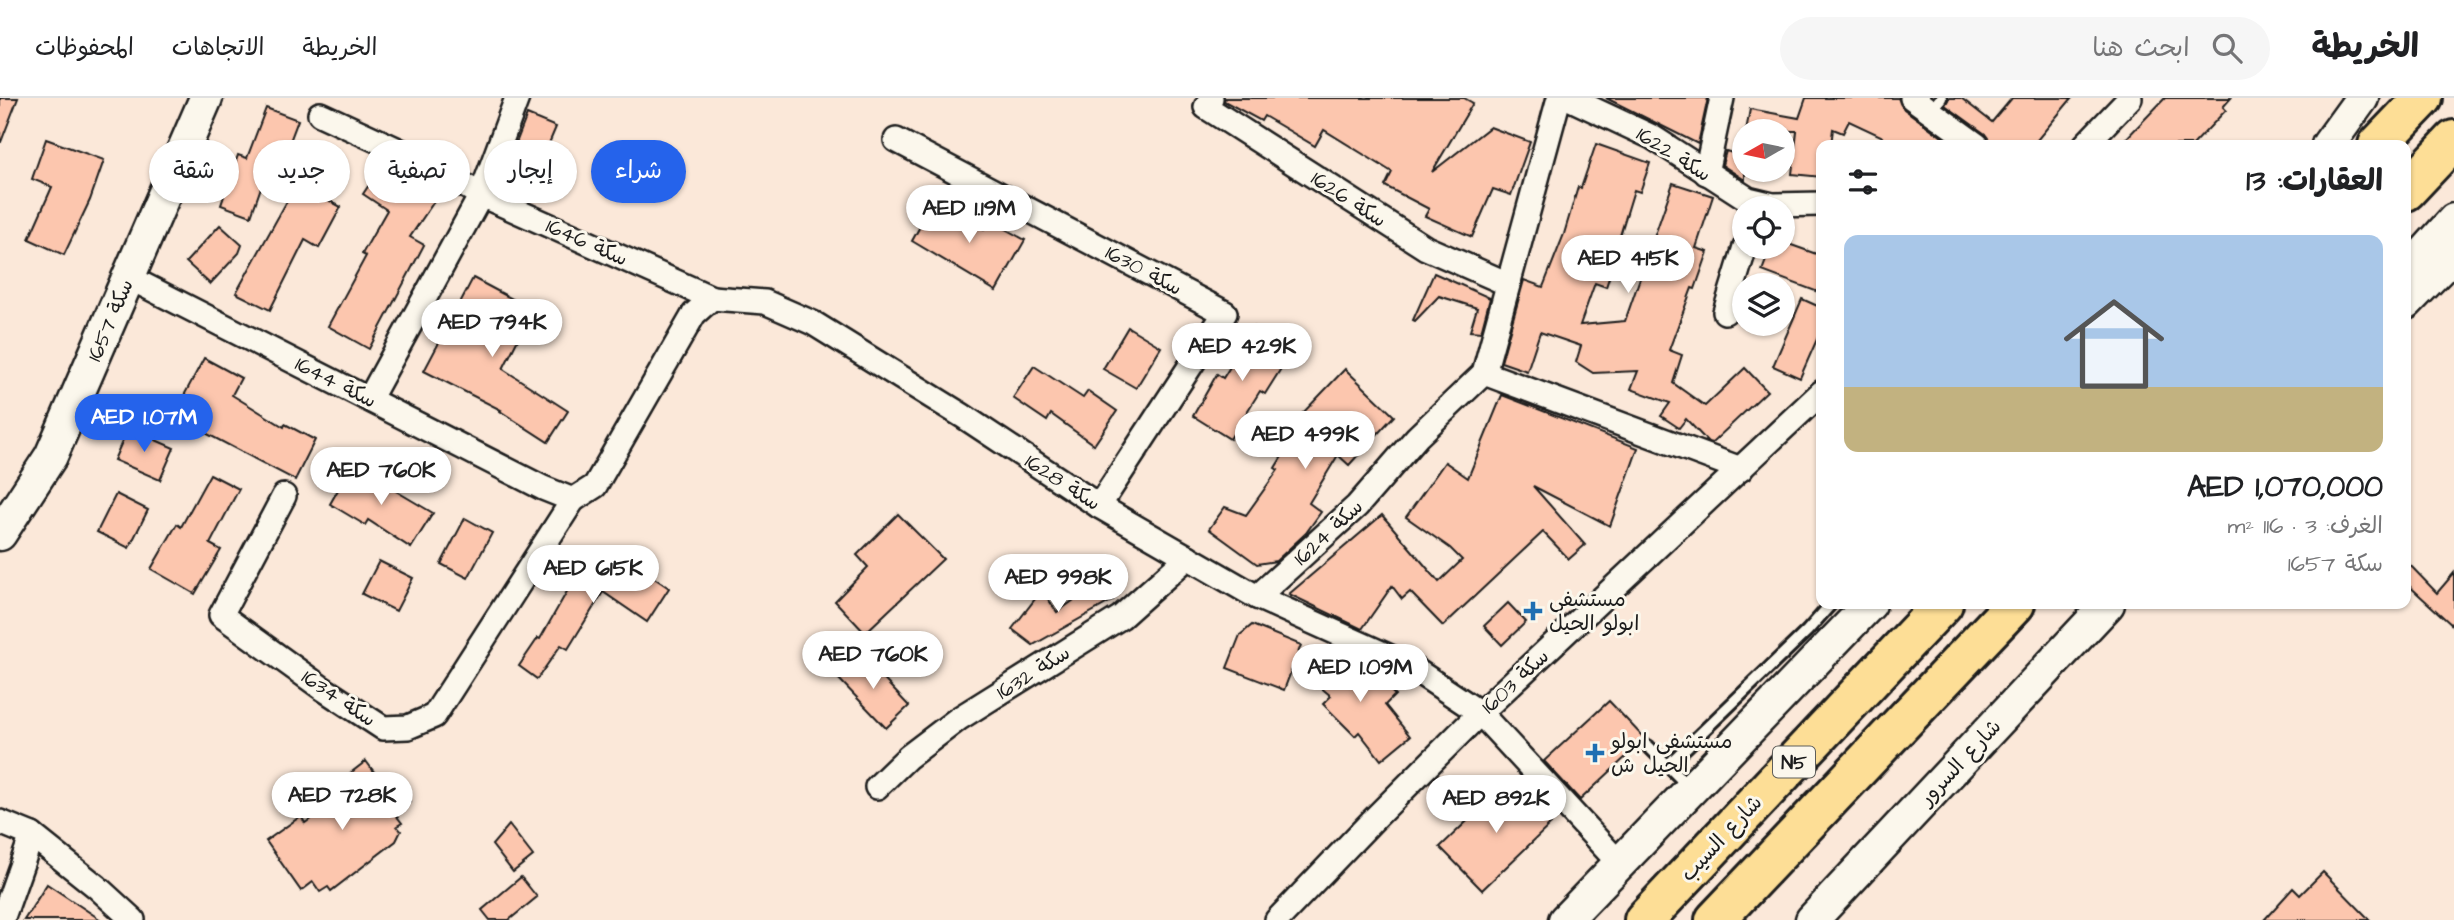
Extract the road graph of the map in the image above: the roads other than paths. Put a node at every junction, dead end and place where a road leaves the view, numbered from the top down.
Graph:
1 (206, 98) edge
2 (517, 98) edge
3 (1211, 98) edge
4 (1559, 98) edge
5 (1569, 98) edge
6 (1722, 98) edge
7 (2130, 98) edge
8 (2341, 98) edge
9 (2362, 98) edge
10 (2423, 98) edge
11 (1928, 103) edge
12 (320, 114) dead end
13 (897, 140) dead end
14 (1971, 140) edge
15 (2097, 140) edge
16 (2312, 140) edge
17 (2332, 140) edge
18 (2383, 140) edge
19 (2454, 140) edge
20 (1706, 173) junction
21 (2411, 186) edge
22 (481, 195) junction
23 (1743, 196) edge
24 (1816, 204) edge
25 (1795, 205) edge
26 (2450, 239) edge
27 (1741, 259) edge
28 (2411, 269) edge
29 (128, 277) junction
30 (1508, 284) junction
31 (2411, 296) edge
32 (712, 298) junction
33 (1725, 312) dead end
34 (1484, 373) junction
35 (370, 398) junction
36 (1816, 399) edge
37 (1741, 469) junction
38 (284, 496) dead end
39 (573, 500) junction
40 (1099, 506) junction
41 (0, 534) edge
42 (1188, 557) junction
43 (1257, 597) junction
44 (1829, 609) edge
45 (1863, 609) edge
46 (1939, 609) edge
47 (2010, 609) edge
48 (2103, 609) edge
49 (1816, 641) junction
50 (1480, 713) junction
51 (1648, 746) dead end
52 (1668, 765) junction
53 (877, 787) dead end
54 (1691, 789) junction
55 (0, 822) edge
56 (32, 835) junction
57 (1619, 863) junction
58 (2, 920) edge
59 (133, 920) edge
60 (1277, 920) edge
61 (1564, 920) edge
62 (1644, 920) edge
63 (1715, 920) edge
64 (1812, 920) edge

1 - 29 street, سكة 1657
2 - 22 street
3 - 30 street, سكة 1626
4 - 30 street, سكة 1624
5 - 20 street, سكة 1622
6 - 20 street
7 - 15 street
8 - 16 street
9 - 17 street
10 - 18 highway
11 - 14 street
12 - 22 street, سكة 1646
13 - 40 street, سكة 1630
19 - 21 highway
20 - 23 street, سكة 1622
22 - 32 street, سكة 1646
22 - 35 street
24 - 25 street, سكة 1622
26 - 28 street
26 - 31 street
27 - 33 street
29 - 35 street, سكة 1644
29 - 41 street, سكة 1657
30 - 34 street, سكة 1624
32 - 39 street
32 - 40 street, سكة 1628
34 - 37 street
34 - 43 street, سكة 1624
35 - 39 street, سكة 1644
36 - 37 street, سكة 1603
37 - 50 street, سكة 1603
38 - 39 street, سكة 1634
40 - 42 street, سكة 1628
42 - 43 street, سكة 1628
42 - 53 street, سكة 1632
43 - 50 street, سكة 1628
44 - 49 lane
45 - 49 street
46 - 62 highway, شارع السيب / N5
47 - 63 highway, N5
48 - 64 street, شارع السرور
49 - 52 lane
49 - 54 street
50 - 57 street, سكة 1628
50 - 60 street, سكة 1603
51 - 52 lane
52 - 54 lane
54 - 57 street
55 - 56 street
56 - 58 street
56 - 59 street
57 - 61 street

